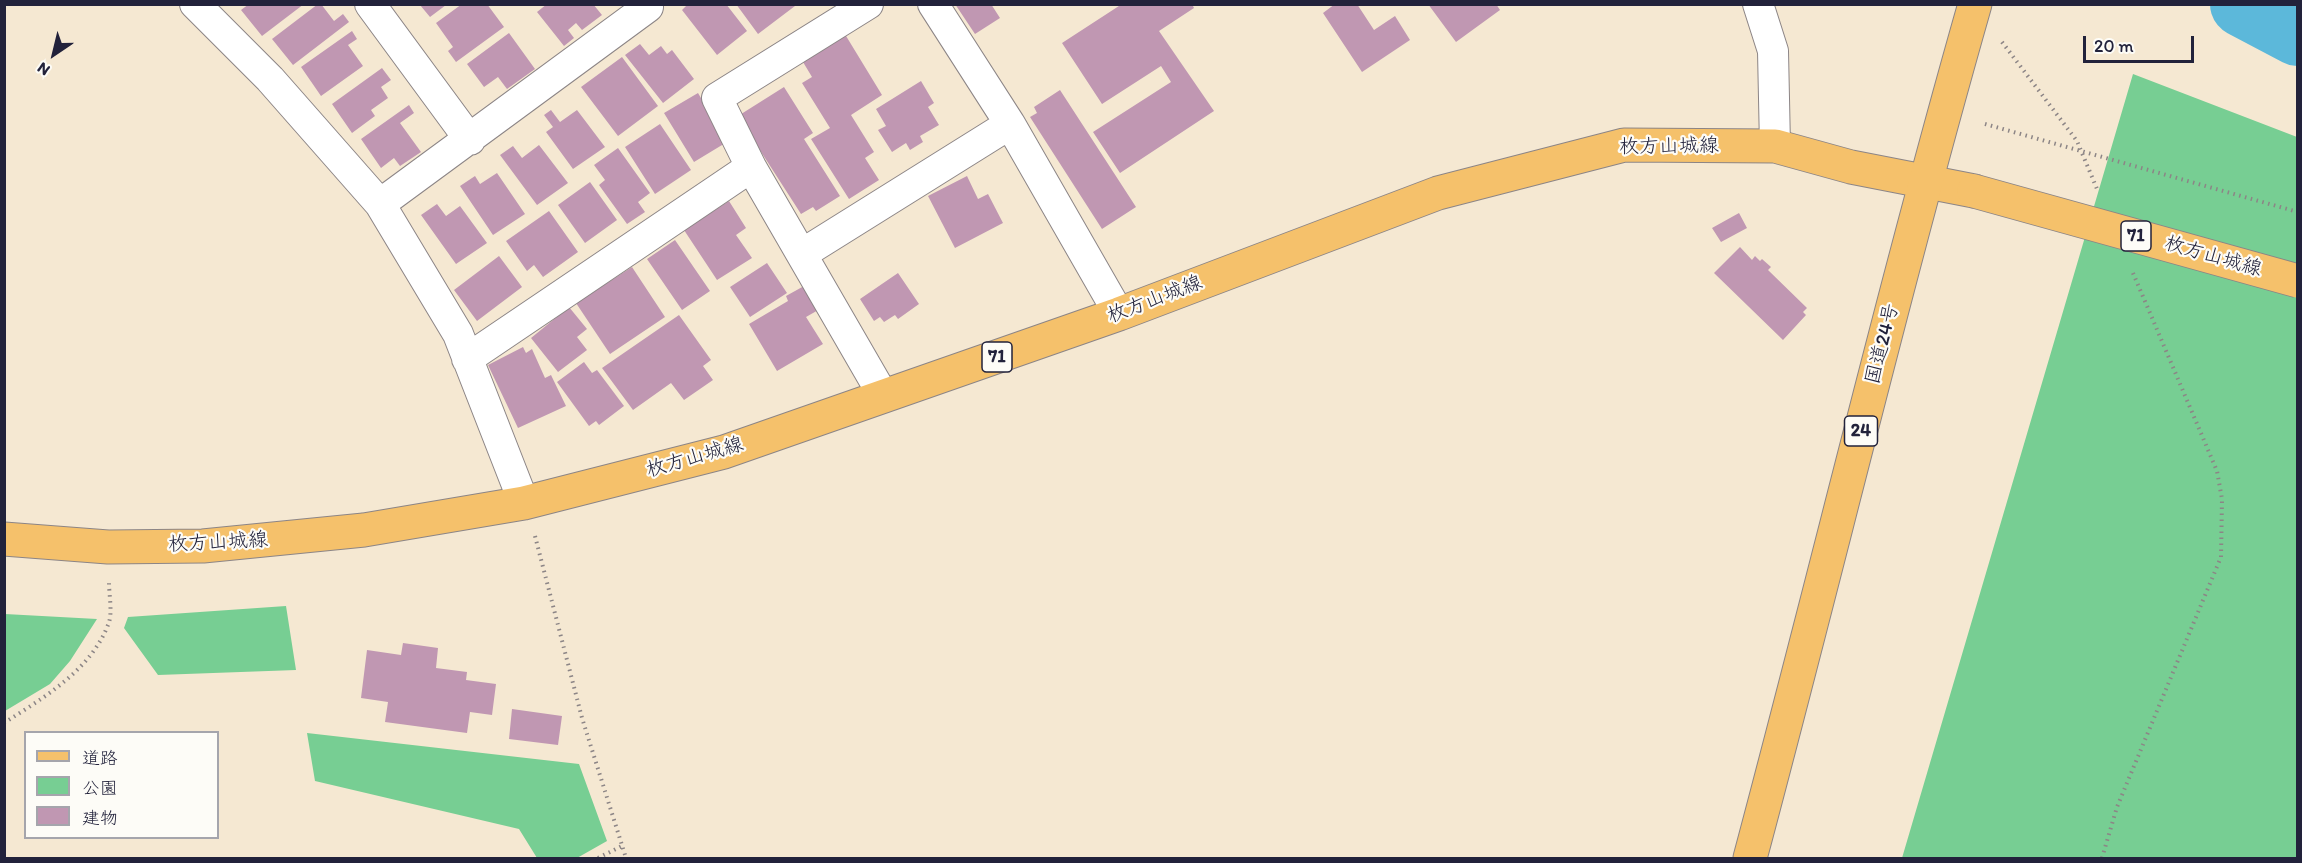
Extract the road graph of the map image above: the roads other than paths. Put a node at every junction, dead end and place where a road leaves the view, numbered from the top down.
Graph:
1 (195, 4) edge
2 (370, 4) edge
3 (646, 4) edge
4 (868, 4) edge
5 (933, 4) edge
6 (1758, 4) edge
7 (1973, 5) edge
8 (1010, 124) junction
9 (470, 140) junction
10 (1775, 146) junction
11 (751, 167) junction
12 (1924, 181) junction
13 (380, 204) junction
14 (802, 254) junction
15 (2298, 281) edge
16 (1119, 314) junction
17 (467, 359) junction
18 (884, 397) junction
19 (524, 503) junction
20 (4, 539) edge
21 (1750, 858) edge

1 - 13 street
2 - 9 street
3 - 9 street
4 - 11 street
5 - 8 street
6 - 10 street
7 - 12 main road, 国道24号 / 24
8 - 14 street
8 - 16 street
9 - 13 street
10 - 12 main road, 枚方山城線 / 71
10 - 16 main road, 枚方山城線 / 71
11 - 14 street
11 - 17 street
12 - 15 main road, 枚方山城線 / 71, bridge
12 - 21 main road, 国道24号 / 24
13 - 17 street
14 - 18 street
16 - 18 main road, 枚方山城線 / 71
17 - 19 street
18 - 19 main road, 枚方山城線 / 71
19 - 20 main road, 枚方山城線 / 71

